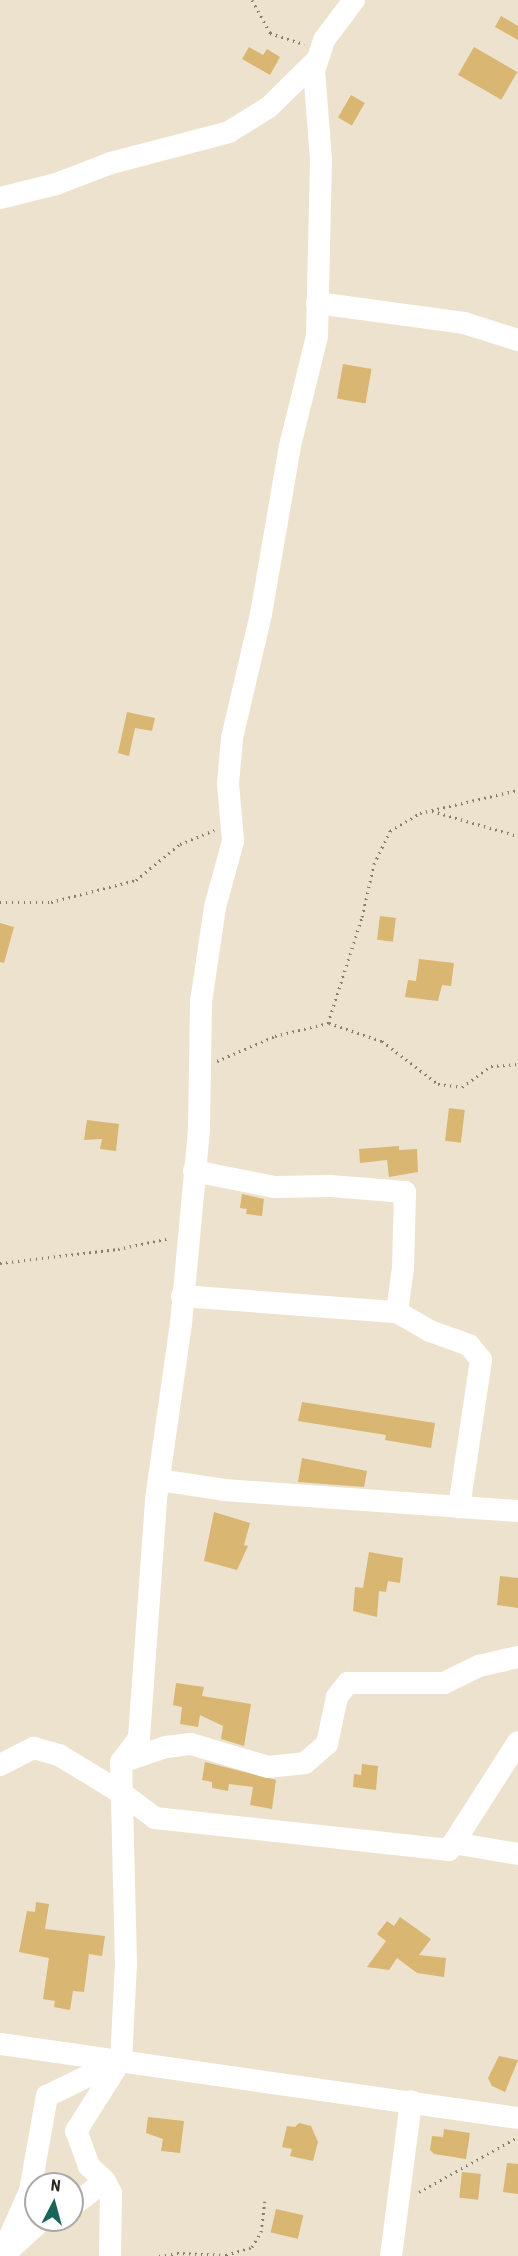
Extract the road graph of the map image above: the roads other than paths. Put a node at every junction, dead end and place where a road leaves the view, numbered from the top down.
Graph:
1 (354, 0) edge
2 (321, 50) junction
3 (0, 198) edge
4 (317, 303) junction
5 (518, 340) edge
6 (194, 1171) junction
7 (183, 1296) junction
8 (397, 1312) junction
9 (159, 1480) junction
10 (459, 1507) junction
11 (518, 1511) edge
12 (518, 1657) edge
13 (518, 1742) edge
14 (121, 1762) junction
15 (0, 1765) edge
16 (123, 1794) junction
17 (453, 1843) junction
18 (518, 1854) edge
19 (0, 2044) edge
20 (121, 2060) junction
21 (411, 2101) junction
22 (518, 2118) edge
23 (105, 2181) junction
24 (84, 2197) edge
25 (28, 2232) edge
26 (2, 2255) edge
27 (110, 2256) edge
28 (391, 2256) edge

1 - 2 street
2 - 3 street
2 - 4 street
4 - 5 street
4 - 6 street
6 - 7 street
6 - 8 street
7 - 8 street
7 - 9 street
8 - 10 street
9 - 10 street
9 - 14 street
10 - 11 street
12 - 14 street
13 - 17 street
14 - 16 street
15 - 16 street
16 - 17 street
16 - 20 street
17 - 18 street
19 - 20 street
20 - 21 street
20 - 23 street
20 - 26 street
21 - 22 street
21 - 28 street
23 - 24 street
23 - 27 street
25 - 26 street

